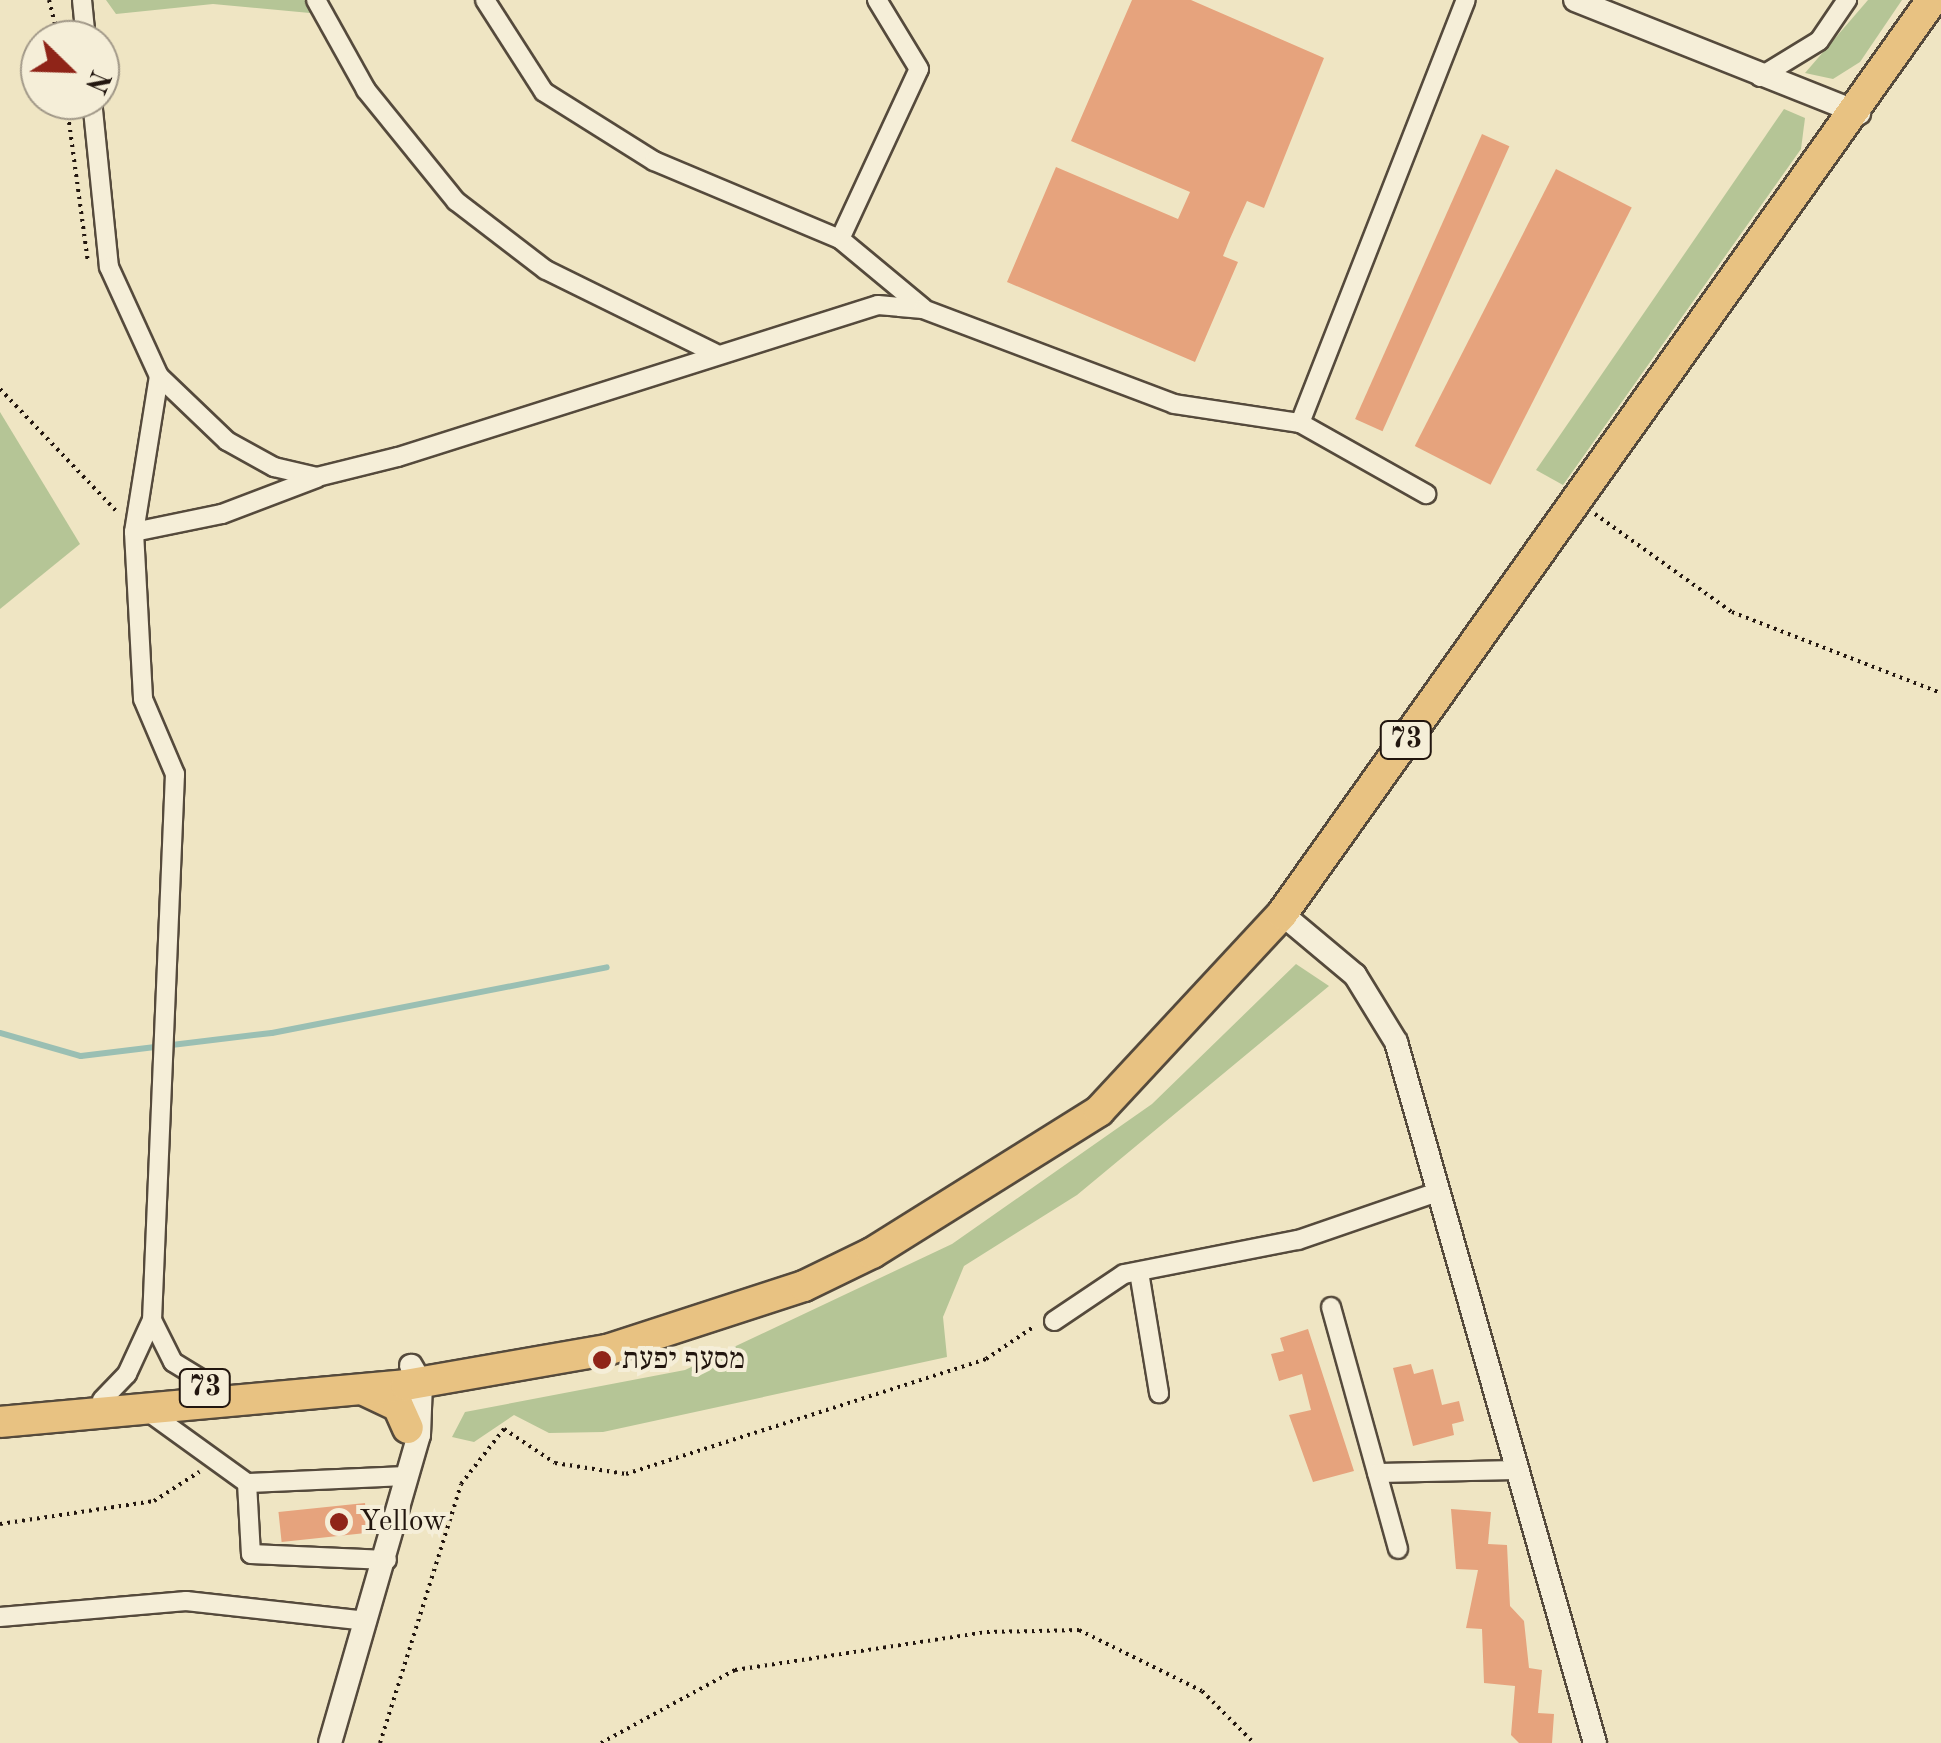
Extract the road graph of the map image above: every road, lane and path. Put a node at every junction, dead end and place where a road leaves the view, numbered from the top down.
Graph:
1 (316, 0) edge
2 (485, 0) edge
3 (876, 0) edge
4 (1466, 0) edge
5 (1576, 0) edge
6 (1847, 0) edge
7 (1932, 0) edge
8 (1760, 77) junction
9 (1859, 112) junction
10 (94, 120) edge
11 (840, 239) junction
12 (923, 308) junction
13 (716, 354) junction
14 (159, 376) junction
15 (0, 389) edge
16 (1300, 423) junction
17 (317, 477) junction
18 (1426, 494) dead end
19 (1575, 499) junction
20 (134, 532) junction
21 (1941, 693) edge
22 (1282, 914) junction
23 (1440, 1191) junction
24 (1138, 1272) junction
25 (1331, 1306) dead end
26 (726, 1312) junction
27 (152, 1320) junction
28 (1054, 1321) joint
29 (413, 1378) junction
30 (454, 1378) junction
31 (214, 1387) junction
32 (362, 1390) junction
33 (1158, 1393) dead end
34 (102, 1400) junction
35 (0, 1411) edge
36 (149, 1413) junction
37 (0, 1422) edge
38 (415, 1423) junction
39 (1518, 1470) junction
40 (1377, 1473) junction
41 (408, 1476) junction
42 (242, 1477) junction
43 (0, 1524) edge
44 (1398, 1549) dead end
45 (387, 1560) junction
46 (0, 1617) edge
47 (367, 1621) junction
48 (330, 1743) edge
49 (380, 1743) edge
50 (601, 1743) edge
51 (1254, 1743) edge
52 (1594, 1743) edge

1 - 13 street
2 - 11 street
3 - 11 street
4 - 16 street
5 - 8 street
6 - 8 street
7 - 9 highway, 73
8 - 9 street
9 - 19 highway, 73
10 - 14 street
11 - 12 street
12 - 13 street
12 - 16 street
13 - 17 street
14 - 17 street
14 - 20 street
15 - 20 path
16 - 18 street
17 - 20 street
19 - 21 path
19 - 22 highway, 73
20 - 27 street
22 - 23 street
22 - 26 highway, 73
23 - 24 street
23 - 39 street
24 - 28 street
24 - 33 street
25 - 40 street
26 - 29 highway, 73
26 - 30 highway, 73
27 - 31 street
27 - 34 street
28 - 49 path
29 - 30 highway, 73
29 - 31 highway, 73
29 - 32 highway, 73
29 - 38 street
30 - 38 highway
31 - 34 highway, 73
32 - 36 highway, 73
32 - 38 highway
34 - 35 highway, 73
36 - 37 highway, 73
36 - 42 street
38 - 41 street
39 - 40 street
39 - 52 street
40 - 44 street
41 - 42 street
41 - 45 street
42 - 43 path
42 - 45 street
45 - 47 street
46 - 47 street
47 - 48 street
50 - 51 path

